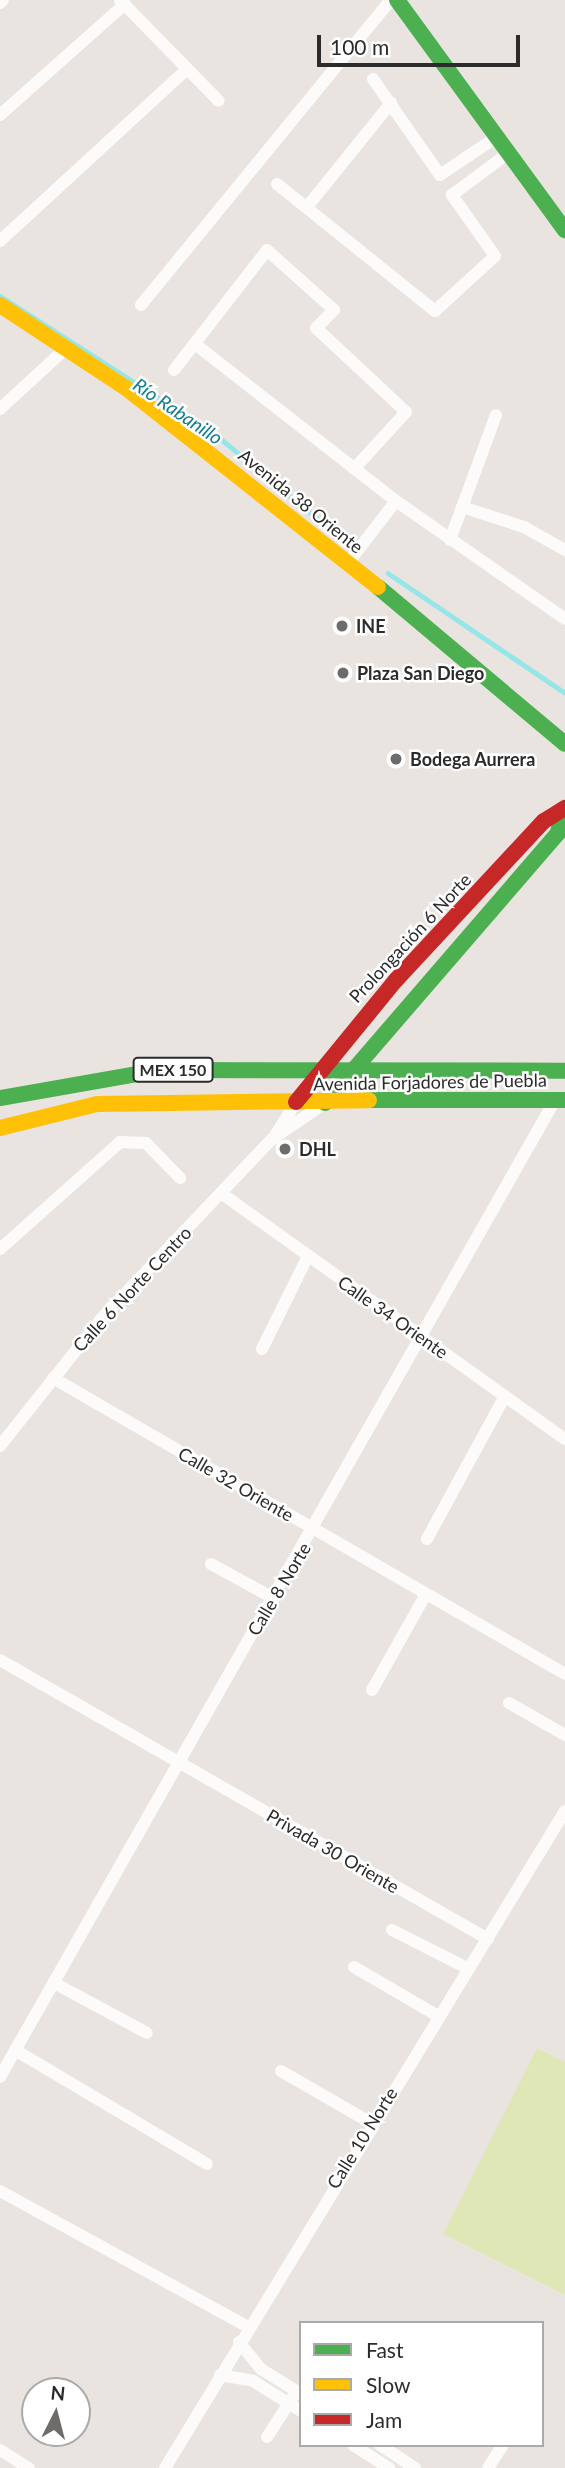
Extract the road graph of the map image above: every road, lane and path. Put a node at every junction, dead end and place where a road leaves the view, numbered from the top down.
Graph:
1 (391, 0) edge
2 (397, 0) edge
3 (122, 2) edge
4 (187, 69) junction
5 (373, 79) dead end
6 (219, 101) dead end
7 (391, 103) junction
8 (0, 115) edge
9 (495, 138) junction
10 (507, 154) junction
11 (277, 184) dead end
12 (307, 207) junction
13 (565, 230) edge
14 (0, 241) edge
15 (0, 305) edge
16 (141, 305) dead end
17 (195, 344) junction
18 (66, 348) junction
19 (174, 370) dead end
20 (0, 409) edge
21 (496, 415) dead end
22 (354, 469) junction
23 (396, 501) junction
24 (462, 508) junction
25 (450, 540) junction
26 (565, 550) edge
27 (348, 563) junction
28 (565, 619) edge
29 (565, 744) edge
30 (564, 809) edge
31 (320, 1071) junction
32 (565, 1071) edge
33 (348, 1072) junction
34 (0, 1098) edge
35 (560, 1100) edge
36 (296, 1102) junction
37 (325, 1103) junction
38 (0, 1128) edge
39 (272, 1139) junction
40 (180, 1178) dead end
41 (221, 1194) junction
42 (0, 1249) edge
43 (307, 1258) junction
44 (424, 1339) junction
45 (262, 1349) dead end
46 (53, 1378) junction
47 (505, 1396) junction
48 (565, 1439) edge
49 (0, 1446) edge
50 (315, 1530) junction
51 (427, 1539) dead end
52 (211, 1564) dead end
53 (426, 1594) junction
54 (273, 1598) junction
55 (0, 1660) edge
56 (565, 1675) edge
57 (372, 1690) dead end
58 (509, 1703) dead end
59 (565, 1735) edge
60 (178, 1762) junction
61 (565, 1811) edge
62 (392, 1930) dead end
63 (488, 1939) junction
64 (354, 1967) dead end
65 (469, 1969) junction
66 (56, 1984) junction
67 (438, 2016) junction
68 (147, 2033) dead end
69 (15, 2050) junction
70 (4, 2060) edge
71 (281, 2071) dead end
72 (0, 2077) edge
73 (371, 2123) junction
74 (207, 2164) dead end
75 (0, 2191) edge
76 (248, 2327) junction
77 (239, 2342) junction
78 (220, 2375) junction
79 (299, 2391) edge
80 (289, 2404) junction
81 (299, 2411) edge
82 (267, 2437) dead end
83 (356, 2447) edge
84 (380, 2447) edge
85 (383, 2447) edge
86 (502, 2447) edge
87 (0, 2450) edge
88 (370, 2463) edge
89 (29, 2468) edge
90 (165, 2468) edge
91 (389, 2468) edge
92 (415, 2468) edge
93 (488, 2468) edge

1 - 16 street
2 - 9 main road
3 - 4 street
3 - 8 street
4 - 6 street
4 - 14 street
5 - 7 street
7 - 9 street
7 - 12 street
9 - 10 main road
10 - 12 street
10 - 13 main road
11 - 12 street
15 - 18 main road, Avenida 38 Oriente
17 - 19 street
17 - 22 street
17 - 22 street
18 - 20 street
18 - 27 main road, Avenida 38 Oriente
21 - 24 street
22 - 23 street
23 - 25 street
23 - 27 street
24 - 25 street
24 - 26 street
25 - 28 street
27 - 29 main road, Avenida 38 Oriente
30 - 31 main road, Prolongación 6 Norte
30 - 33 main road, Prolongación 6 Norte
31 - 33 main road, MEX 150
31 - 34 main road, MEX 150
31 - 36 main road, Prolongación 6 Norte
32 - 33 main road, Avenida Forjadores de Puebla / MEX 150
33 - 37 main road, Prolongación 6 Norte
35 - 37 main road, Avenida Forjadores de Puebla / MEX 150
35 - 44 street, Calle 8 Norte
36 - 37 main road, Avenida Forjadores de Puebla / MEX 150
36 - 38 main road, MEX 150
36 - 39 street, Calle 6 Norte Centro
37 - 39 street, Calle 6 Norte Centro
39 - 41 street, Calle 6 Norte Centro
40 - 42 street
41 - 43 street, Calle 34 Oriente
41 - 46 street, Calle 6 Norte Centro
43 - 44 street, Calle 34 Oriente
43 - 45 street
44 - 47 street, Calle 34 Oriente
44 - 50 street, Calle 8 Norte
46 - 49 street, Calle 6 Norte Centro
46 - 50 street, Calle 32 Oriente
47 - 48 street, Calle 34 Oriente
47 - 51 street
50 - 53 street, Calle 32 Oriente
50 - 54 street, Calle 8 Norte
52 - 54 street
53 - 56 street, Calle 32 Oriente
53 - 57 street
54 - 60 street, Calle 8 Norte
55 - 60 street, Privada 30 Oriente
58 - 59 street
60 - 63 street, Privada 30 Oriente
60 - 66 street, Calle 8 Norte
61 - 63 street, Calle 10 Norte
62 - 65 street
63 - 65 street, Calle 10 Norte
64 - 67 street
65 - 67 street, Calle 10 Norte
66 - 68 street
66 - 69 street, Calle 8 Norte
67 - 73 street, Calle 10 Norte
69 - 70 street, Calle 8 Norte
69 - 74 street
70 - 72 street, Calle 8 Norte
71 - 73 street
73 - 76 street, Calle 10 Norte
75 - 76 street
76 - 77 street, Calle 10 Norte
77 - 78 street, Calle 10 Norte
77 - 79 street
78 - 80 street
78 - 90 street, Calle 10 Norte
79 - 80 street
80 - 81 street
80 - 82 street
83 - 88 street
84 - 88 street
85 - 92 street
86 - 93 street
87 - 89 street
88 - 91 street

